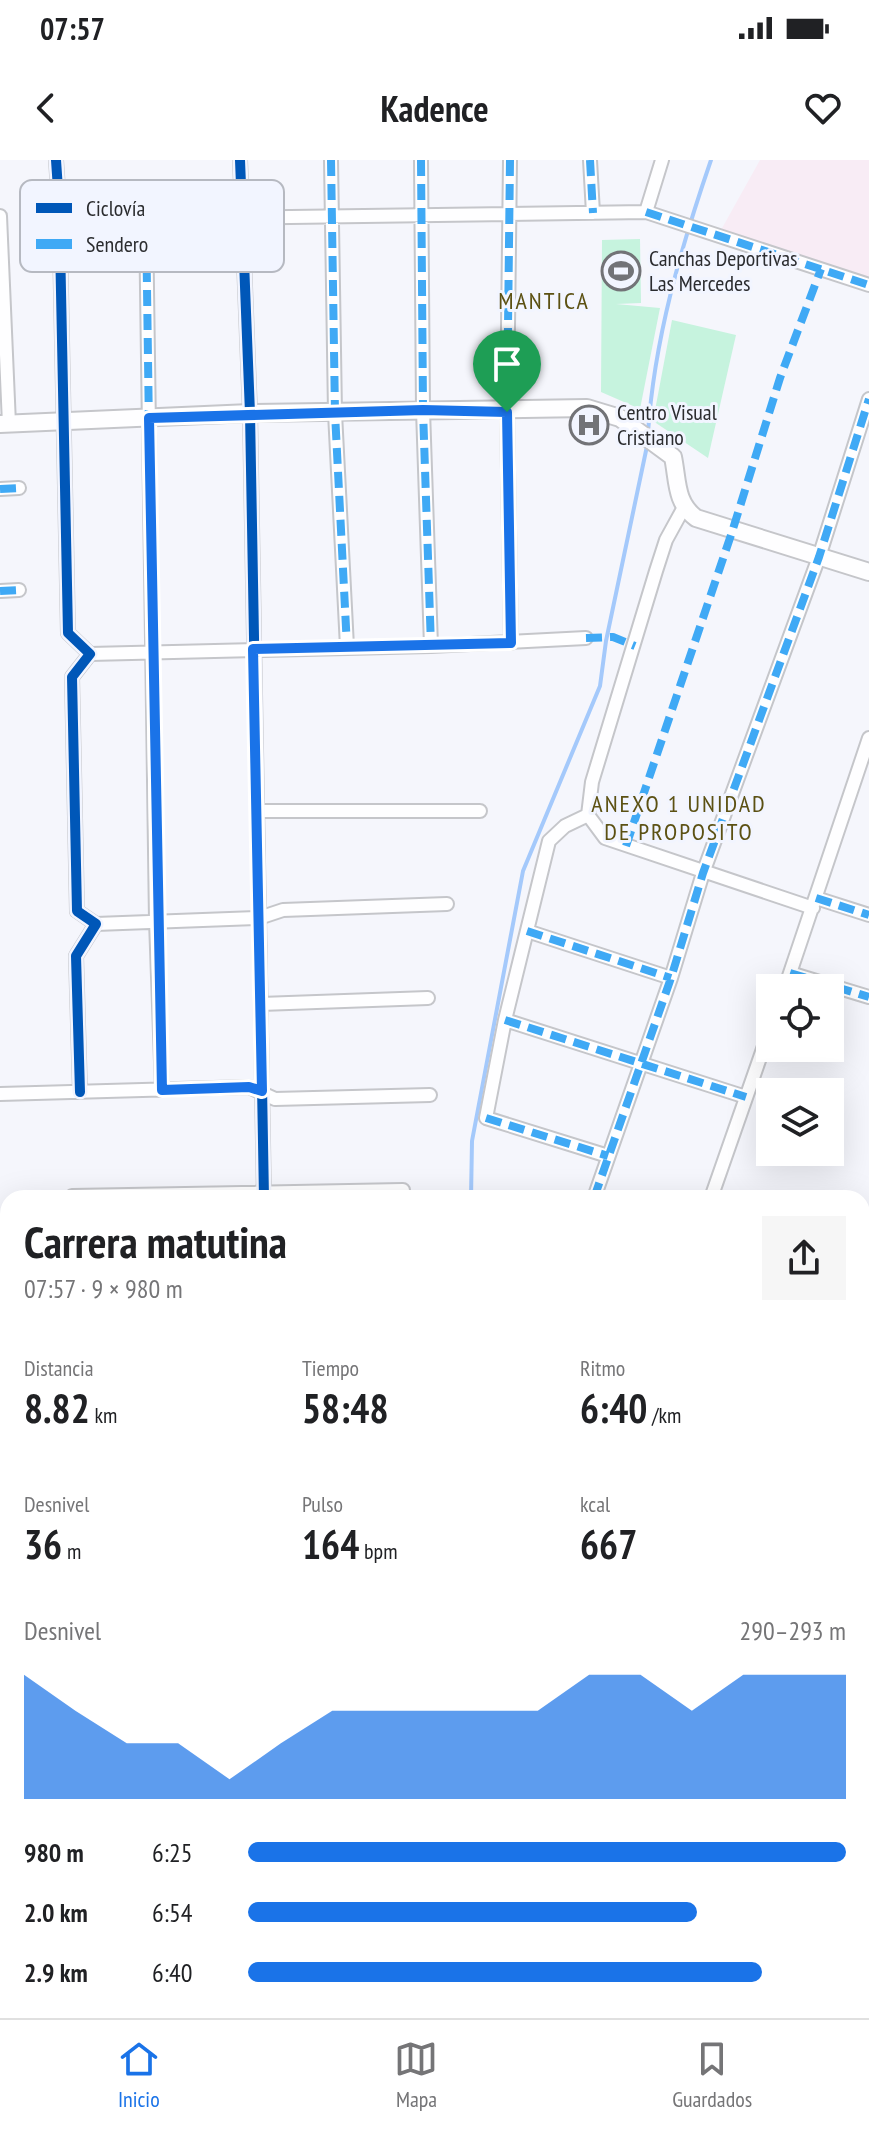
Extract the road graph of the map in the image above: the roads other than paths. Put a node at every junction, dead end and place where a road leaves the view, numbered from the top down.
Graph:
1 (56, 160) edge
2 (240, 160) edge
3 (331, 160) edge
4 (421, 160) edge
5 (510, 160) edge
6 (590, 160) edge
7 (662, 160) edge
8 (57, 180) edge
9 (240, 180) edge
10 (646, 212) junction
11 (421, 213) junction
12 (510, 213) junction
13 (593, 213) junction
14 (284, 215) edge
15 (332, 215) junction
16 (0, 216) edge
17 (60, 272) edge
18 (147, 272) edge
19 (244, 272) edge
20 (869, 285) edge
21 (869, 399) edge
22 (423, 410) junction
23 (507, 412) junction
24 (250, 413) junction
25 (335, 413) junction
26 (149, 418) junction
27 (62, 420) junction
28 (5, 424) edge
29 (19, 488) dead end
30 (0, 489) edge
31 (683, 509) junction
32 (819, 557) junction
33 (869, 572) edge
34 (19, 590) dead end
35 (0, 591) edge
36 (586, 638) dead end
37 (511, 643) junction
38 (431, 646) junction
39 (347, 647) junction
40 (253, 649) junction
41 (154, 653) junction
42 (90, 654) junction
43 (869, 738) edge
44 (258, 811) junction
45 (480, 811) dead end
46 (588, 815) junction
47 (703, 873) junction
48 (814, 903) junction
49 (447, 904) dead end
50 (869, 915) edge
51 (259, 918) junction
52 (156, 921) junction
53 (96, 924) junction
54 (527, 931) junction
55 (790, 973) joint
56 (671, 978) junction
57 (869, 997) edge
58 (428, 998) dead end
59 (261, 1004) junction
60 (505, 1020) junction
61 (758, 1062) edge
62 (639, 1064) junction
63 (162, 1090) junction
64 (262, 1091) junction
65 (80, 1092) junction
66 (0, 1094) edge
67 (430, 1095) dead end
68 (746, 1097) junction
69 (608, 1156) junction
70 (264, 1190) edge
71 (597, 1190) edge
72 (714, 1190) edge

1 - 8 street
2 - 9 street
3 - 15 street
4 - 11 street
5 - 12 street
6 - 13 street
7 - 10 street
10 - 13 street
10 - 20 street
11 - 12 street
11 - 15 street
11 - 22 street
12 - 13 street
12 - 23 street
14 - 15 street
15 - 25 street
16 - 28 street
17 - 27 street
18 - 26 street
19 - 24 street
21 - 32 street
22 - 23 street
22 - 25 street
22 - 38 street
23 - 31 street
23 - 37 street
24 - 25 street
24 - 26 street
24 - 40 street
25 - 39 street
26 - 27 street
26 - 41 street
27 - 28 street
27 - 42 street
29 - 30 street
31 - 32 street
31 - 46 street
32 - 33 street
32 - 47 street
34 - 35 street
36 - 37 street
37 - 38 street
38 - 39 street
39 - 40 street
40 - 41 street
40 - 44 street
41 - 42 street
41 - 52 street
42 - 53 street
43 - 48 street
44 - 45 street
44 - 51 street
46 - 47 street
46 - 54 street
47 - 48 street
47 - 56 street
48 - 50 street
48 - 55 street
49 - 51 street
51 - 52 street
51 - 59 street
52 - 53 street
52 - 63 street
53 - 65 street
54 - 56 street
54 - 60 street
55 - 57 street
56 - 62 street
58 - 59 street
59 - 64 street
60 - 62 street
60 - 69 street
61 - 68 street
62 - 68 street
62 - 69 street
63 - 64 street
63 - 65 street
64 - 67 street
64 - 70 street
65 - 66 street
68 - 72 street
69 - 71 street

